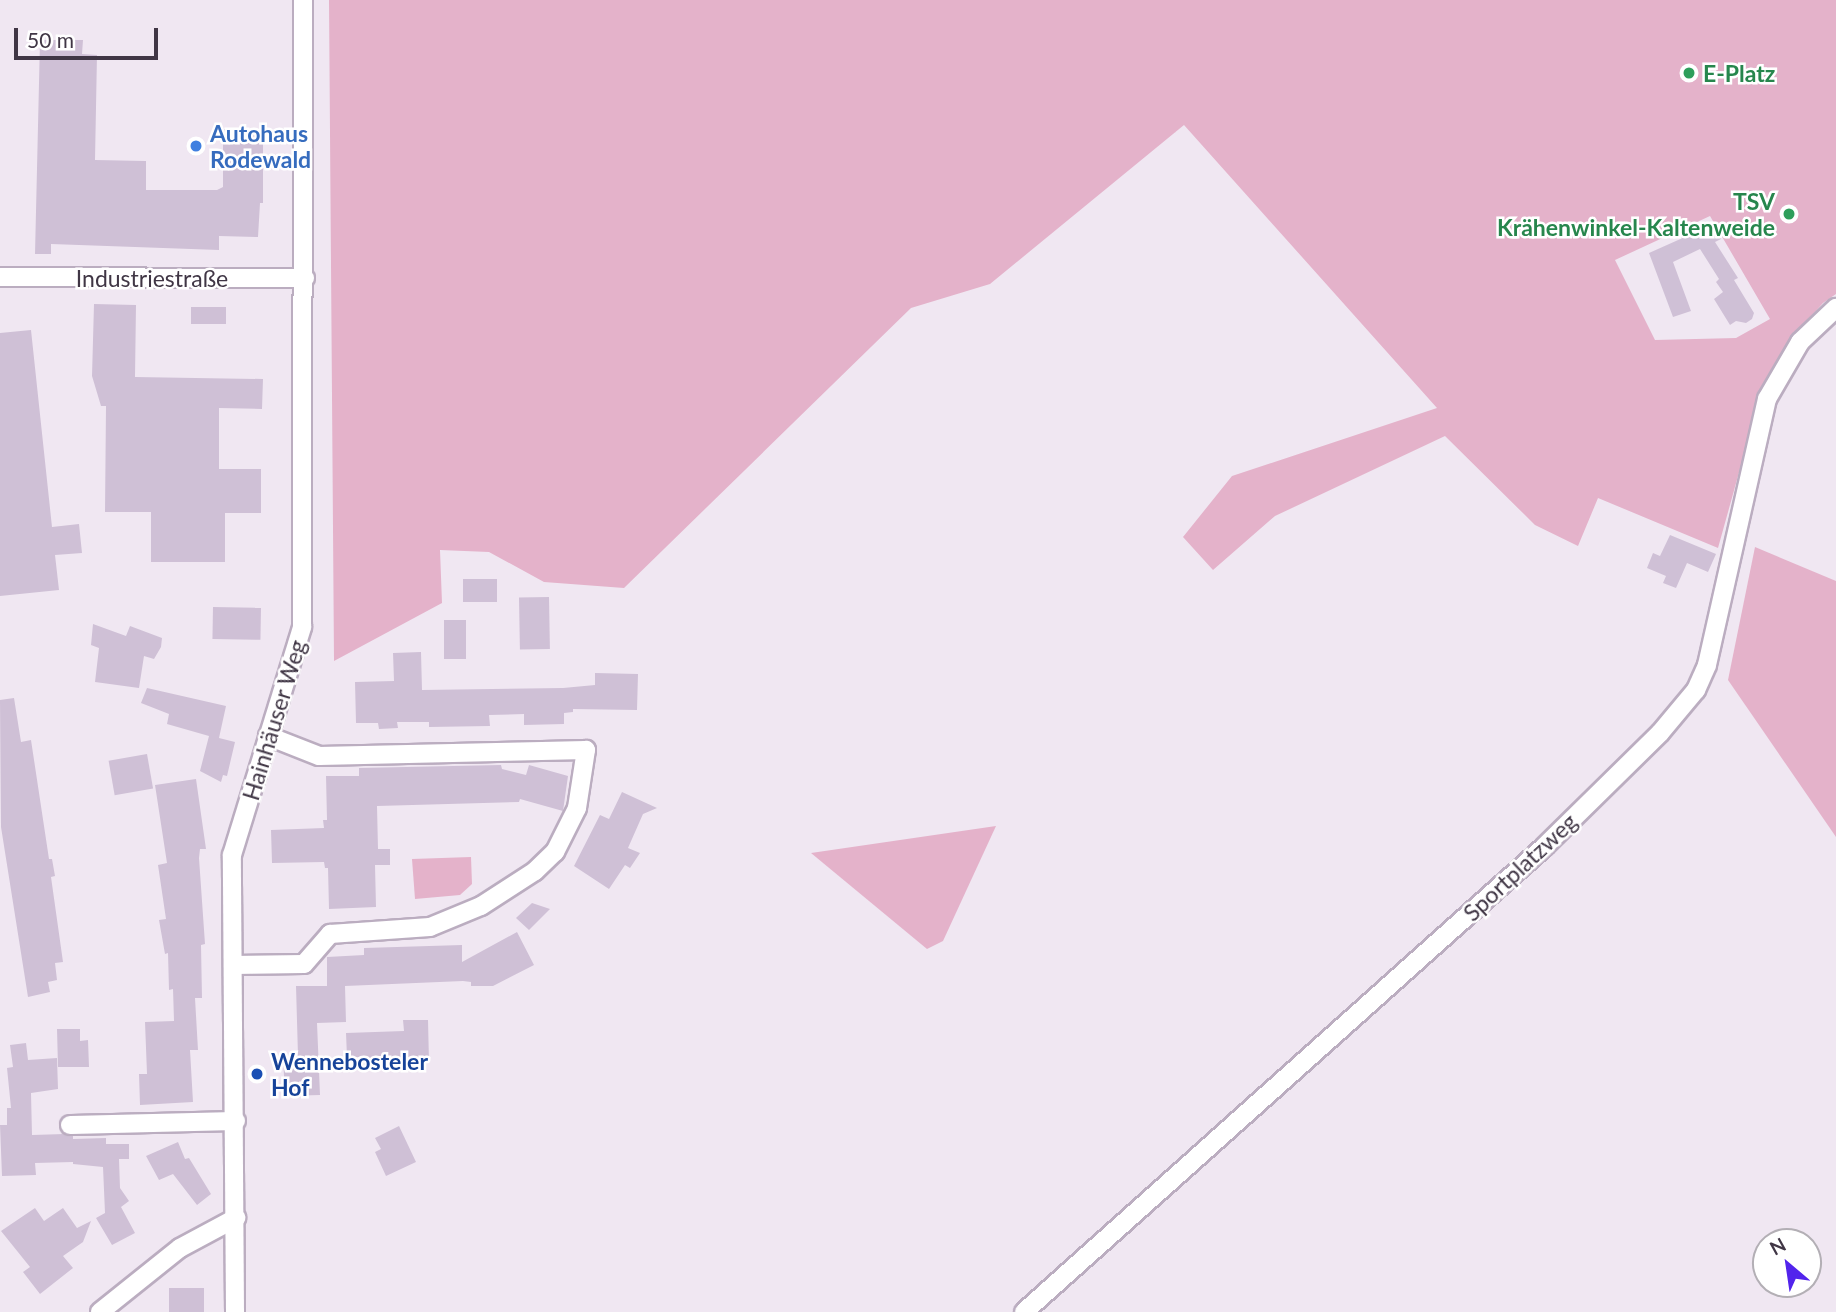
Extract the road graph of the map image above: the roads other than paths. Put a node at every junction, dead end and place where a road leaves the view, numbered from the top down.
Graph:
1 (303, 0) edge
2 (0, 277) edge
3 (305, 278) junction
4 (1836, 307) edge
5 (268, 736) junction
6 (233, 965) junction
7 (236, 1121) junction
8 (70, 1125) dead end
9 (236, 1218) junction
10 (100, 1312) edge
11 (235, 1312) edge
12 (1024, 1312) edge

1 - 3 street, Hainhäuser Weg
2 - 3 street, Industriestraße
3 - 5 street, Hainhäuser Weg
4 - 12 street, Sportplatzweg
5 - 6 street, Hainhäuser Weg
5 - 6 street
6 - 7 street, Hainhäuser Weg
7 - 8 street
7 - 9 street, Hainhäuser Weg
9 - 10 street
9 - 11 street, Hainhäuser Weg

